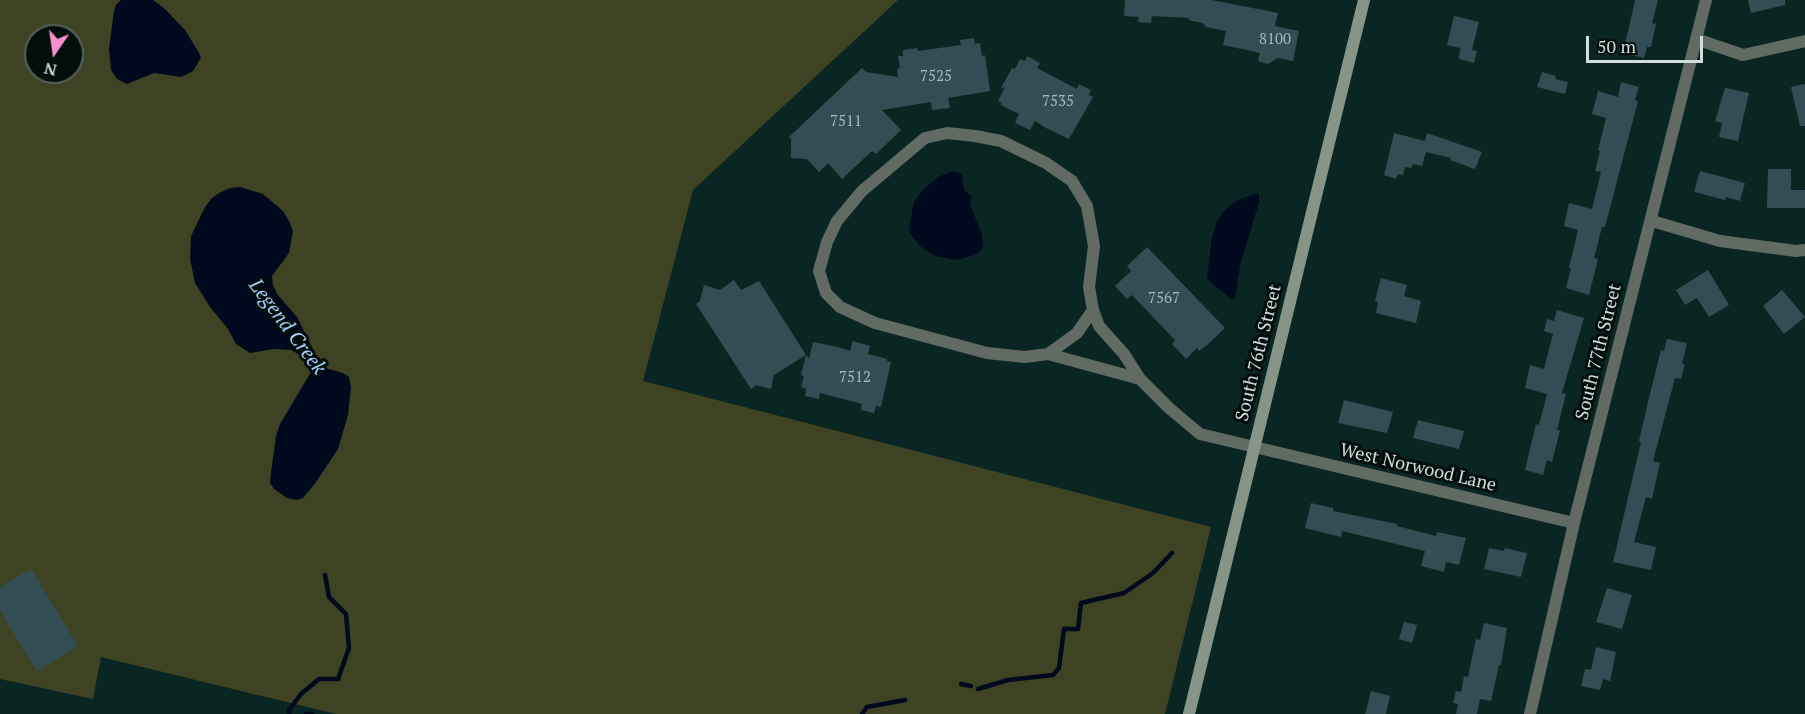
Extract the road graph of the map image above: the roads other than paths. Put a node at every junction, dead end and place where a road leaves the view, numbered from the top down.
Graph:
1 (1364, 0) edge
2 (1706, 0) edge
3 (1696, 39) junction
4 (1805, 41) edge
5 (1652, 221) junction
6 (1805, 250) edge
7 (1093, 310) junction
8 (1048, 354) junction
9 (1140, 379) junction
10 (1254, 447) junction
11 (1574, 523) junction
12 (1189, 714) edge
13 (1530, 714) edge

1 - 10 main road, South 76th Street
2 - 3 street, South 77th Street
3 - 4 street
3 - 5 street, South 77th Street
5 - 6 street
5 - 11 street, South 77th Street
7 - 8 street
7 - 8 street
7 - 9 street, West Norwood Lane
8 - 9 street
9 - 10 street, West Norwood Lane
10 - 11 street, West Norwood Lane
10 - 12 main road, South 76th Street
11 - 13 street, South 77th Street

